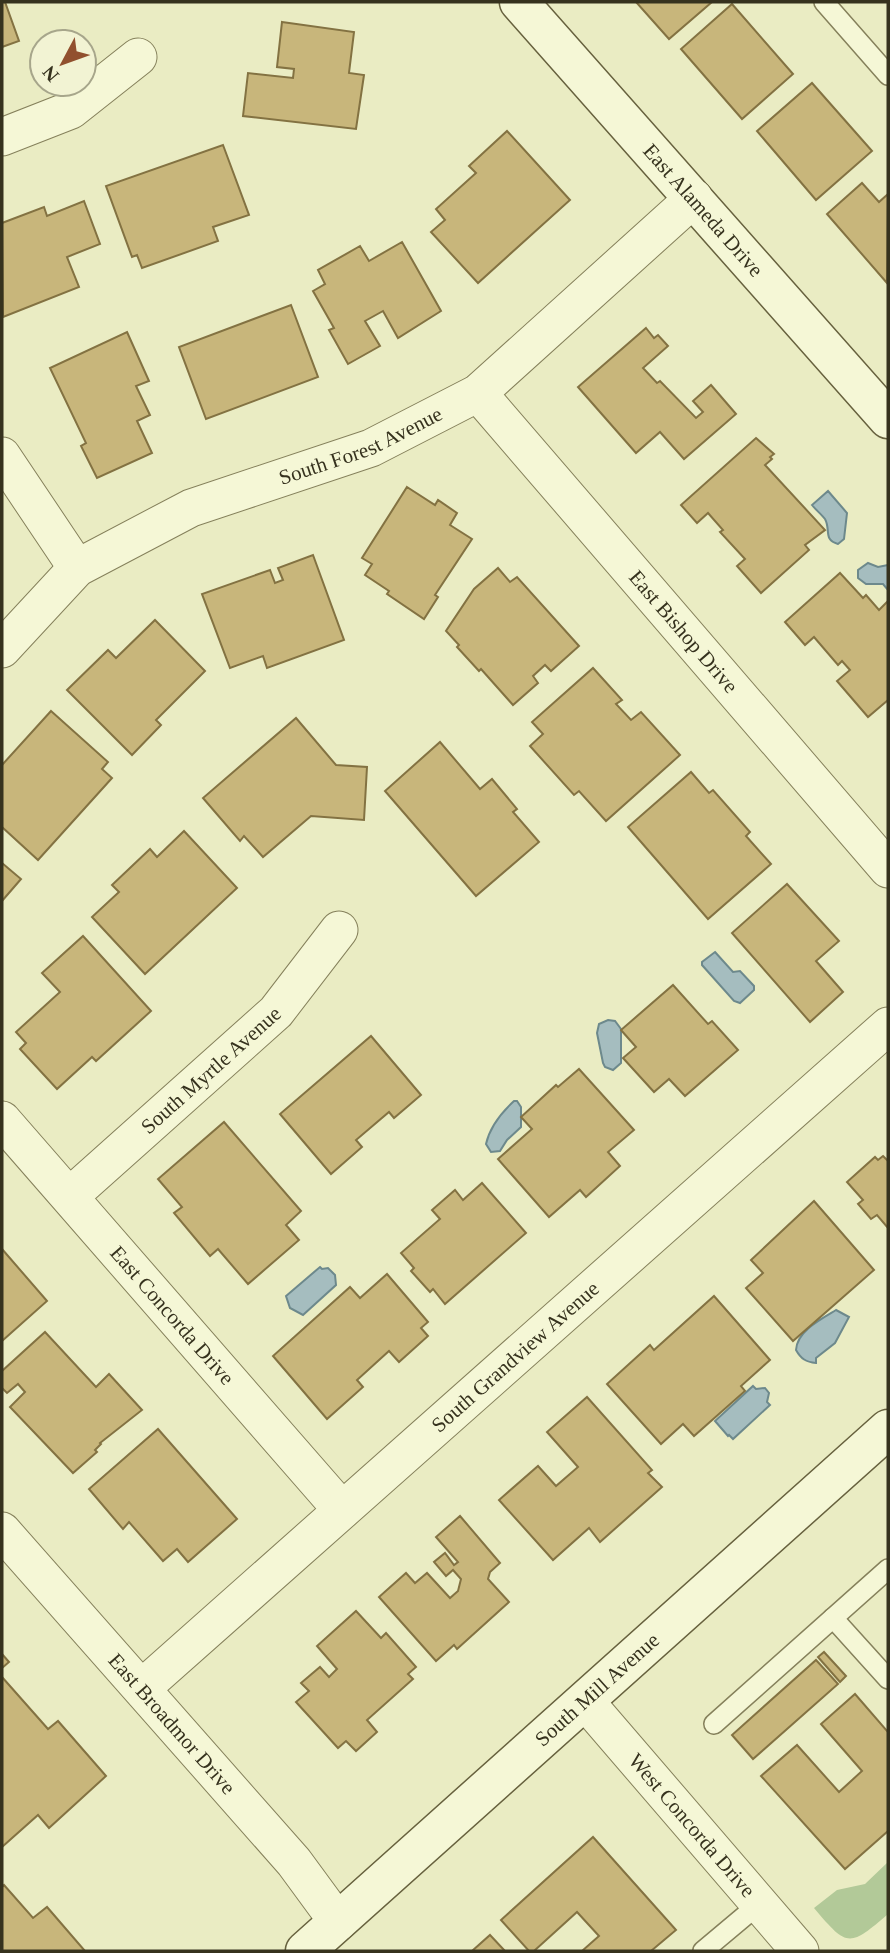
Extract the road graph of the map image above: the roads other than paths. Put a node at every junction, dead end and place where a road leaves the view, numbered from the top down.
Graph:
1 (519, 2) edge
2 (824, 2) edge
3 (138, 57) dead end
4 (888, 75) edge
5 (2, 137) edge
6 (694, 198) junction
7 (478, 393) junction
8 (888, 419) edge
9 (2, 456) edge
10 (77, 568) junction
11 (2, 649) edge
12 (888, 869) edge
13 (339, 930) dead end
14 (888, 1026) edge
15 (2, 1120) edge
16 (69, 1196) junction
17 (888, 1429) edge
18 (342, 1510) junction
19 (2, 1531) edge
20 (888, 1569) edge
21 (833, 1618) junction
22 (888, 1679) edge
23 (142, 1688) junction
24 (585, 1701) junction
25 (714, 1724) dead end
26 (759, 1904) junction
27 (338, 1922) junction
28 (306, 1951) edge
29 (703, 1951) edge
30 (800, 1951) edge

1 - 6 main road, East Alameda Drive
2 - 4 lane
3 - 5 street
6 - 7 street, South Forest Avenue
6 - 8 main road, East Alameda Drive
7 - 10 street, South Forest Avenue
7 - 12 street, East Bishop Drive
9 - 10 street
10 - 11 street, South Forest Avenue
13 - 16 street, South Myrtle Avenue
14 - 18 street, South Grandview Avenue
15 - 16 street, East Concorda Drive
16 - 18 street, East Concorda Drive
17 - 24 main road, South Mill Avenue
18 - 23 street, South Grandview Avenue
19 - 23 street, East Broadmor Drive
20 - 21 lane
21 - 22 lane
21 - 25 lane
23 - 27 street, East Broadmor Drive
24 - 26 street, West Concorda Drive
24 - 27 main road, South Mill Avenue
26 - 29 lane
26 - 30 street, West Concorda Drive
27 - 28 main road, South Mill Avenue

